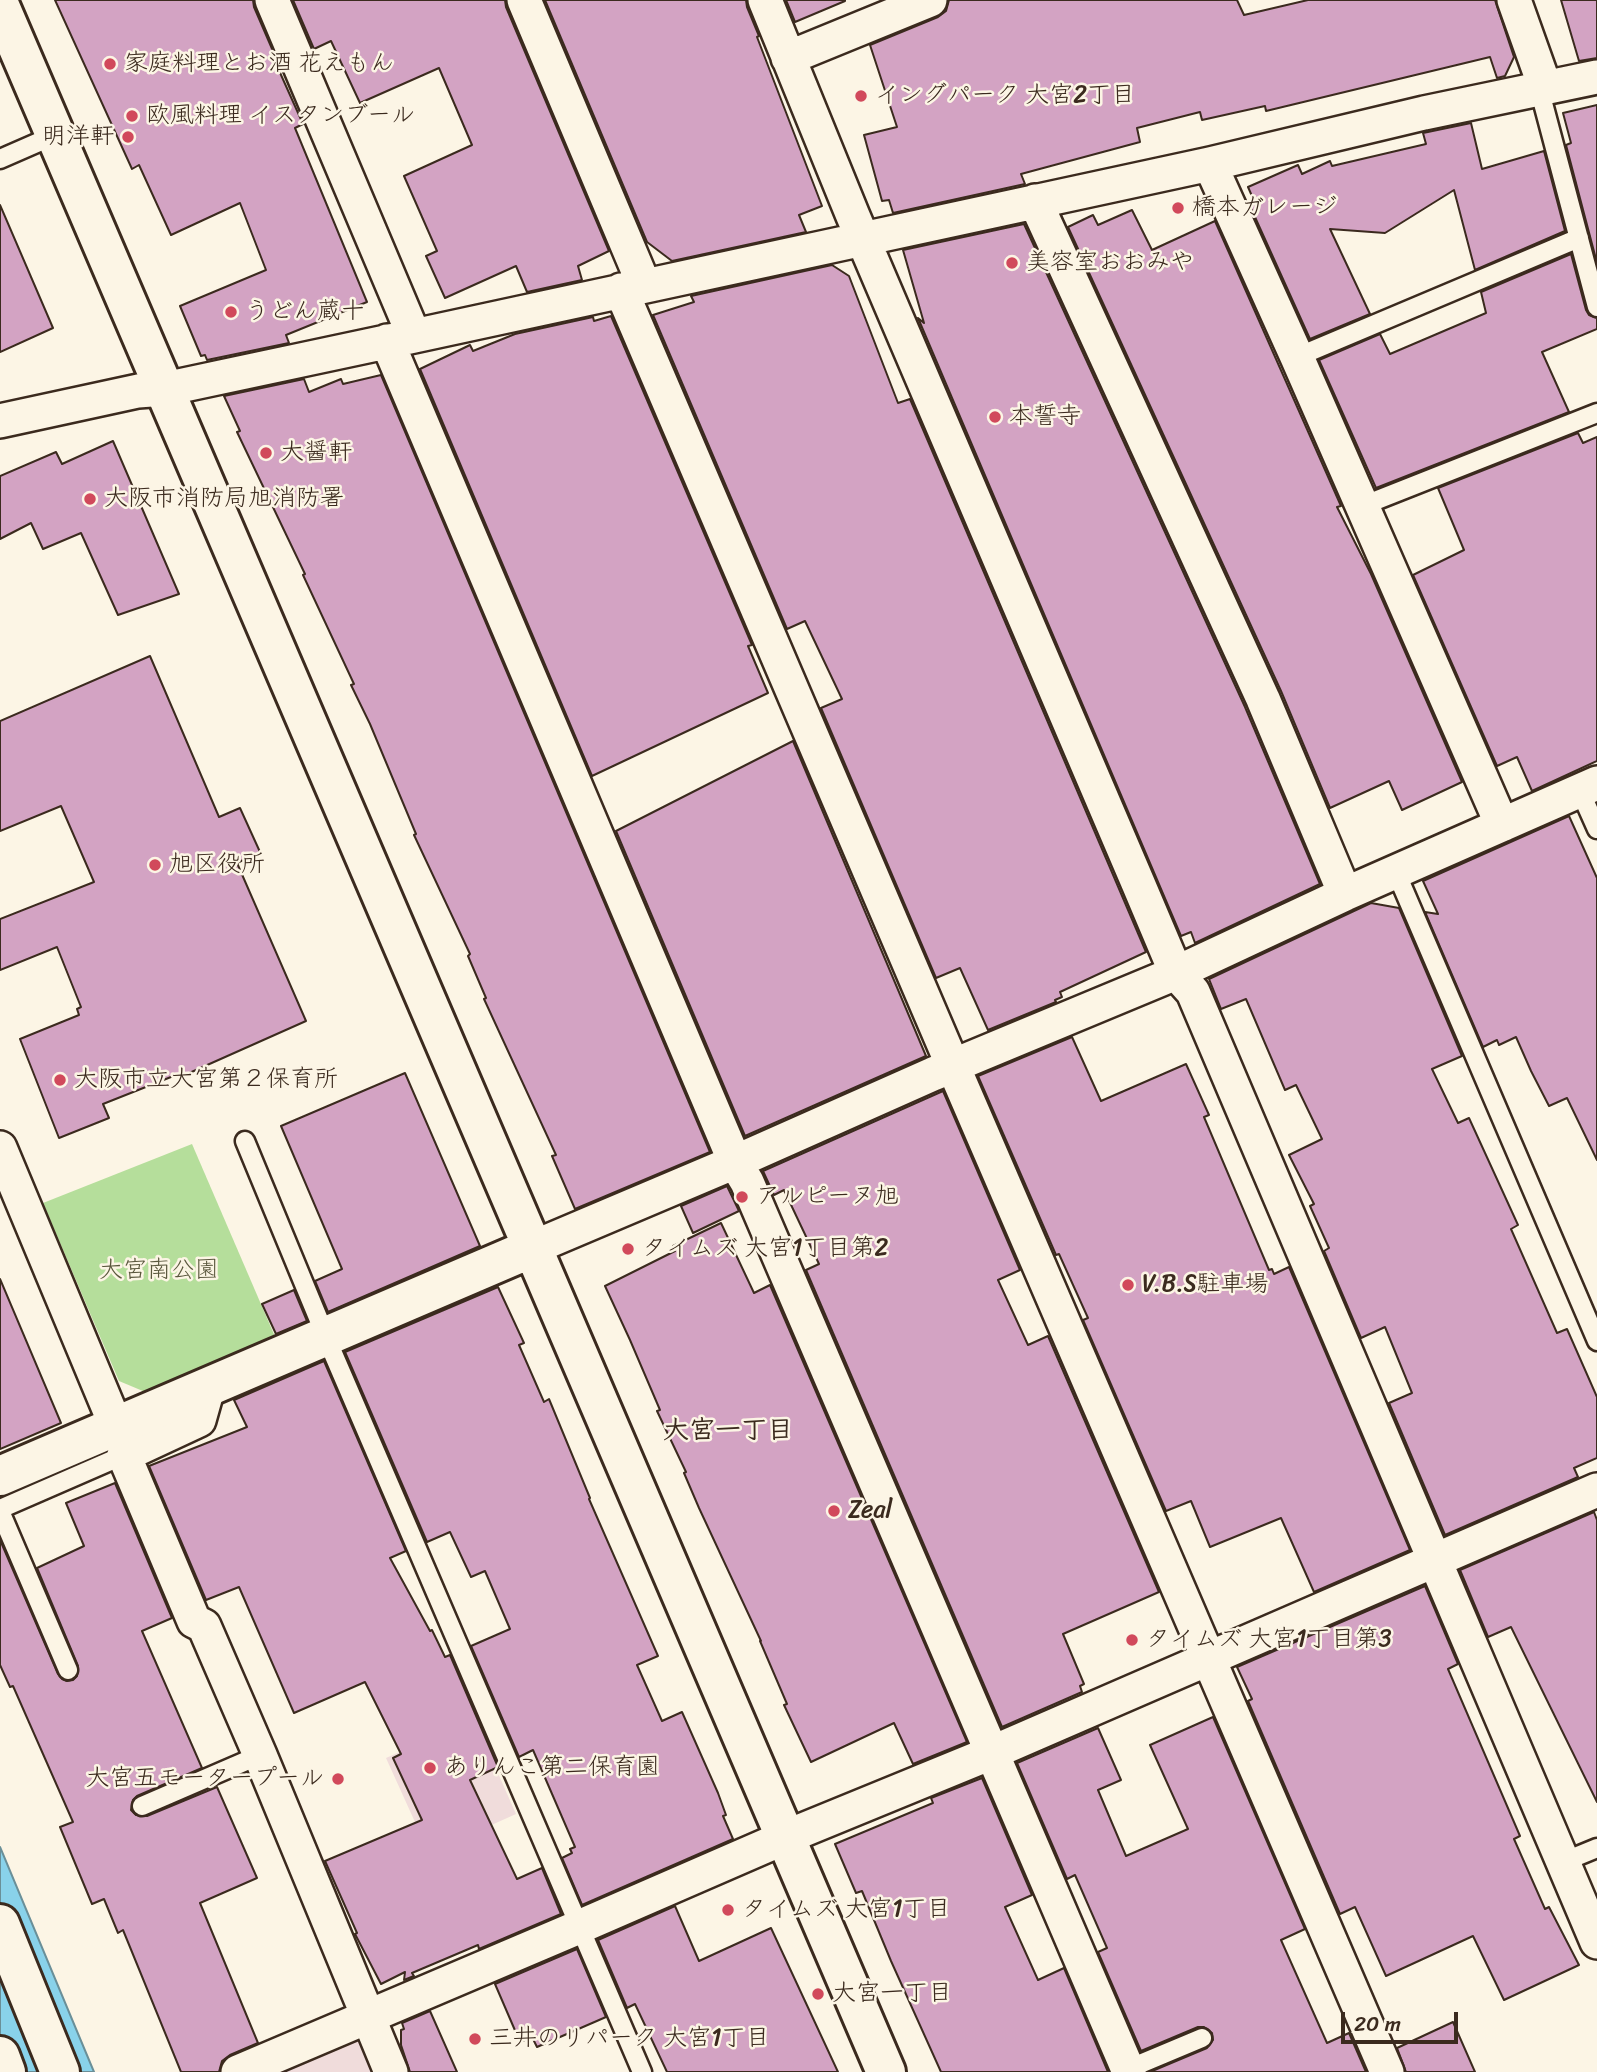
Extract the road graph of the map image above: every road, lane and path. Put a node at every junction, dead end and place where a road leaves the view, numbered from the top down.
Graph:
1 (272, 0) edge
2 (524, 0) edge
3 (765, 0) edge
4 (930, 0) edge
5 (1514, 0) edge
6 (0, 6) edge
7 (788, 58) junction
8 (1597, 77) edge
9 (1542, 87) junction
10 (55, 135) junction
11 (0, 159) edge
12 (1210, 164) junction
13 (1035, 201) junction
14 (863, 238) junction
15 (1579, 238) junction
16 (633, 288) junction
17 (1597, 307) edge
18 (400, 339) junction
19 (1297, 356) junction
20 (165, 389) junction
21 (1597, 413) edge
22 (0, 421) edge
23 (1362, 506) junction
24 (1588, 787) edge
25 (1502, 825) junction
26 (1597, 829) edge
27 (1396, 872) junction
28 (1345, 894) junction
29 (1176, 973) junction
30 (953, 1066) junction
31 (245, 1141) dead end
32 (0, 1148) edge
33 (735, 1162) junction
34 (532, 1248) junction
35 (326, 1337) junction
36 (1597, 1341) edge
37 (120, 1441) junction
38 (0, 1476) edge
39 (1597, 1490) edge
40 (0, 1510) edge
41 (1435, 1561) junction
42 (1210, 1658) junction
43 (68, 1670) dead end
44 (991, 1752) junction
45 (260, 1755) junction
46 (142, 1806) dead end
47 (786, 1837) junction
48 (1597, 1848) edge
49 (1563, 1862) junction
50 (0, 1924) edge
51 (579, 1927) junction
52 (1597, 1942) edge
53 (367, 2017) junction
54 (1202, 2038) dead end
55 (0, 2056) edge
56 (1128, 2071) edge
57 (6, 2072) edge
58 (60, 2072) edge
59 (239, 2072) edge
60 (391, 2072) edge
61 (642, 2072) edge
62 (886, 2072) edge
63 (1387, 2072) edge

1 - 18 street
2 - 16 street
3 - 7 street
4 - 7 street
5 - 9 street
6 - 10 main road
7 - 14 street
8 - 9 street
9 - 12 street
9 - 15 lane
10 - 11 lane
10 - 20 main road
12 - 13 street
12 - 19 street
13 - 14 street
13 - 28 street
14 - 16 street
14 - 29 street
15 - 17 lane
15 - 19 lane
16 - 18 street
16 - 30 street
18 - 20 street
18 - 33 street
19 - 23 street
20 - 22 street
20 - 34 main road
21 - 23 lane
23 - 25 street
24 - 25 street
24 - 26 lane
25 - 27 street
27 - 28 street
27 - 36 lane
28 - 29 street
29 - 30 street
29 - 41 street
30 - 33 street
30 - 42 street
31 - 35 lane
32 - 37 street
33 - 34 street
33 - 44 street
34 - 35 main road
34 - 47 main road
35 - 37 main road
35 - 51 lane
37 - 38 main road
37 - 40 lane
37 - 45 street
39 - 41 street
40 - 43 lane
41 - 42 street
41 - 49 street
42 - 44 street
42 - 63 street
44 - 47 street
44 - 56 street
45 - 46 lane
45 - 53 street
47 - 51 street
47 - 62 main road
48 - 49 lane
49 - 52 street
50 - 58 main road
51 - 53 street
51 - 61 lane
53 - 59 street
53 - 60 street
54 - 56 lane
55 - 57 main road

